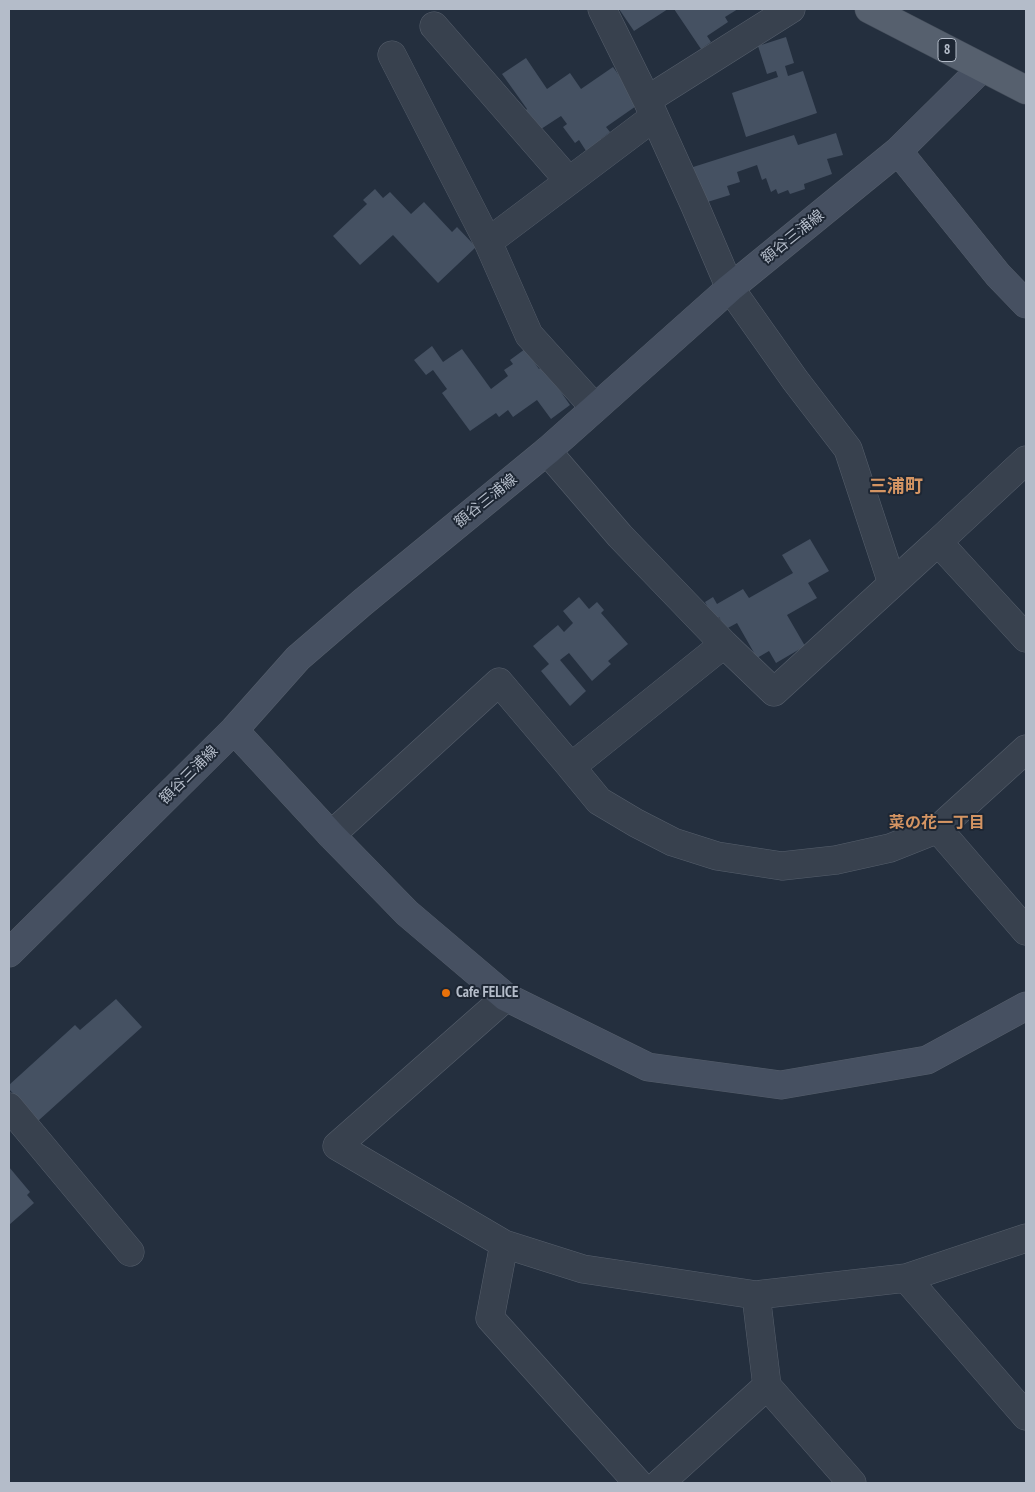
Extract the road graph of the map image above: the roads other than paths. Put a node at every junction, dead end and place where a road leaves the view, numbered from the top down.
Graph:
1 (602, 9) edge
2 (791, 9) edge
3 (869, 9) edge
4 (434, 26) dead end
5 (392, 56) dead end
6 (982, 68) junction
7 (1026, 90) edge
8 (651, 109) junction
9 (898, 151) junction
10 (569, 181) junction
11 (488, 242) junction
12 (730, 288) junction
13 (1026, 304) edge
14 (595, 408) junction
15 (547, 451) junction
16 (1026, 460) edge
17 (938, 542) junction
18 (892, 583) junction
19 (1026, 638) edge
20 (724, 644) junction
21 (234, 730) junction
22 (1026, 749) edge
23 (571, 767) junction
24 (938, 829) junction
25 (331, 835) junction
26 (1026, 931) edge
27 (9, 953) edge
28 (506, 996) junction
29 (1026, 1006) edge
30 (9, 1107) edge
31 (1026, 1238) edge
32 (504, 1244) junction
33 (130, 1252) dead end
34 (906, 1278) junction
35 (756, 1295) junction
36 (767, 1386) junction
37 (1026, 1416) edge
38 (638, 1483) edge
39 (660, 1483) edge
40 (852, 1483) edge

1 - 8 street
2 - 8 street
3 - 6 main road, 8
4 - 10 street
5 - 11 street
6 - 7 main road, 8
6 - 9 main road, 額谷三浦線
8 - 10 street
8 - 12 street
9 - 12 main road, 額谷三浦線
9 - 13 main road
10 - 11 street
11 - 14 street
12 - 14 main road, 額谷三浦線
12 - 18 street
14 - 15 main road, 額谷三浦線
15 - 20 street
15 - 21 main road, 額谷三浦線
16 - 17 street
17 - 18 street
17 - 19 street
18 - 20 street
20 - 23 street
21 - 25 main road
21 - 27 main road, 額谷三浦線
22 - 24 street
23 - 24 street
23 - 25 street
24 - 26 street
25 - 28 main road
28 - 29 main road
28 - 32 street
30 - 33 street
31 - 34 street
32 - 35 street
32 - 38 street
34 - 35 street
34 - 37 street
35 - 36 street
36 - 39 street
36 - 40 street

